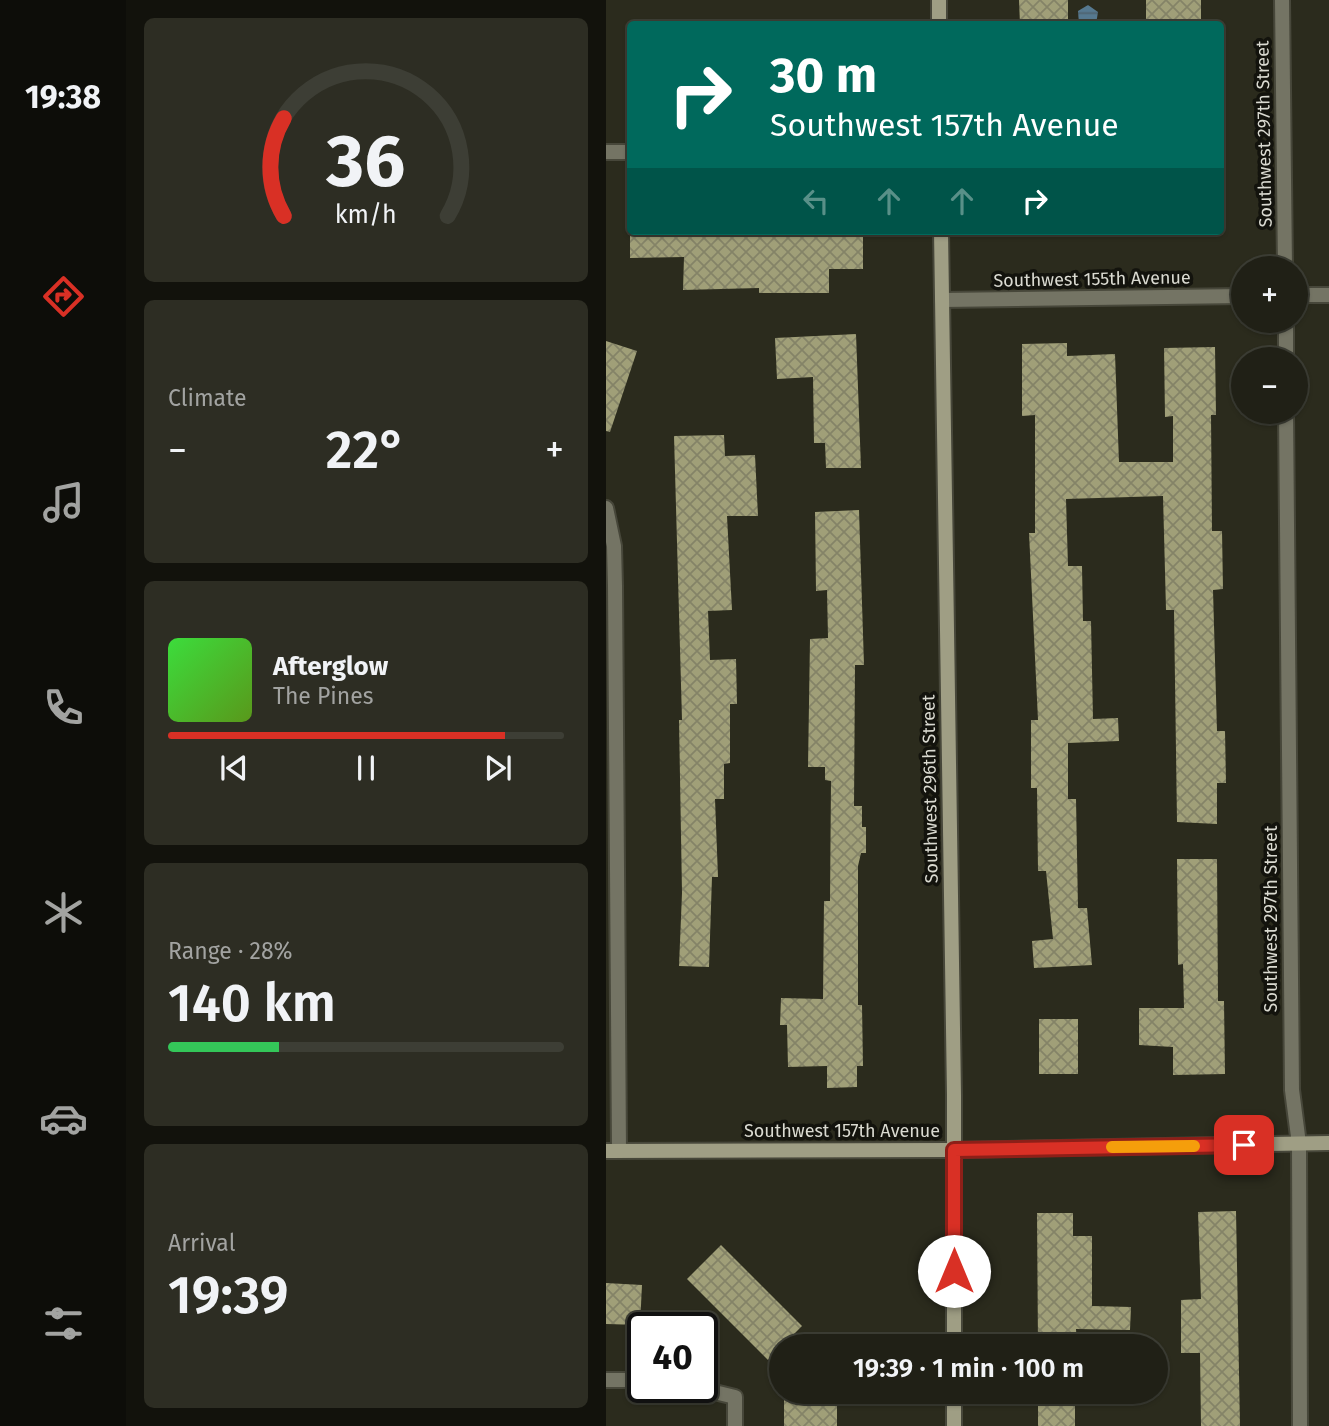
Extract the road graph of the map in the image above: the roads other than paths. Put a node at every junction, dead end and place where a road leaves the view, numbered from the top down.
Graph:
1 (939, 0) edge
2 (1283, 0) edge
3 (939, 21) edge
4 (606, 152) edge
5 (627, 152) edge
6 (941, 235) edge
7 (1285, 256) edge
8 (1308, 295) edge
9 (1329, 295) edge
10 (1231, 296) edge
11 (942, 300) junction
12 (1286, 424) edge
13 (606, 508) edge
14 (1329, 1143) edge
15 (1299, 1144) junction
16 (954, 1150) junction
17 (612, 1151) edge
18 (954, 1334) edge
19 (606, 1380) edge
20 (627, 1380) edge
21 (718, 1393) edge
22 (954, 1404) edge
23 (735, 1426) edge
24 (954, 1426) edge
25 (1300, 1426) edge

1 - 3 street
2 - 7 street, Southwest 297th Street
4 - 5 street
6 - 11 street, Southwest 296th Street
8 - 9 street
10 - 11 street, Southwest 155th Avenue
11 - 16 street, Southwest 296th Street
12 - 15 street, Southwest 297th Street
13 - 17 street
14 - 15 street, Southwest 157th Avenue
15 - 16 street, Southwest 157th Avenue
15 - 25 street, Southwest 297th Street
16 - 17 street, Southwest 157th Avenue
16 - 18 street, Southwest 296th Street
19 - 20 street
21 - 23 street
22 - 24 street

